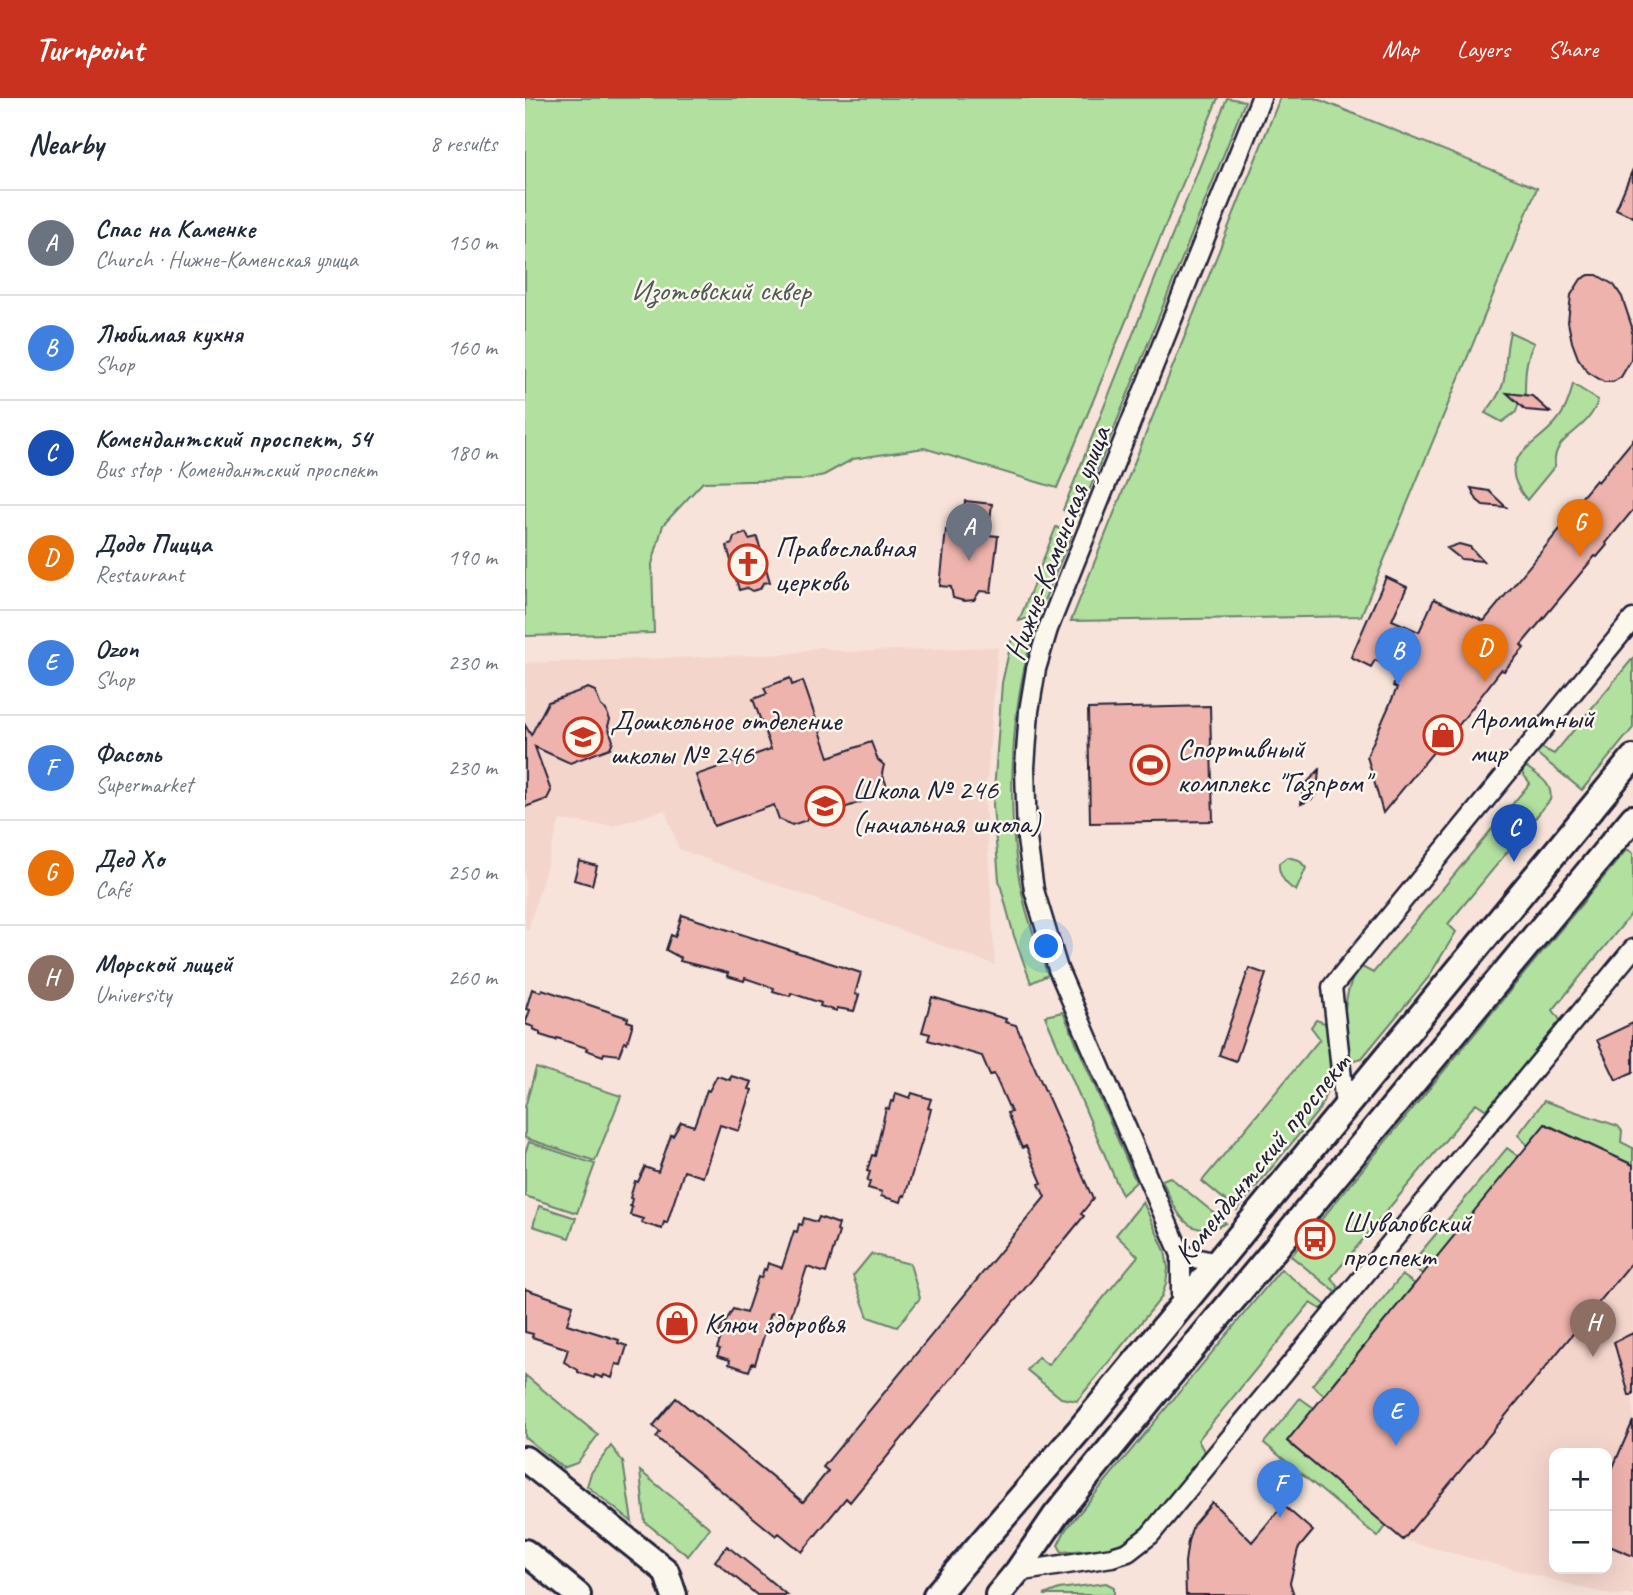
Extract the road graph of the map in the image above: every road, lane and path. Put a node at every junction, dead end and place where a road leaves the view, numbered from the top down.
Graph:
1 (1261, 98) edge
2 (1633, 619) edge
3 (1633, 758) edge
4 (1633, 818) edge
5 (1633, 949) edge
6 (1345, 1106) junction
7 (1181, 1255) junction
8 (1217, 1263) junction
9 (1181, 1307) junction
10 (525, 1460) edge
11 (525, 1552) edge
12 (1017, 1572) junction
13 (578, 1595) edge
14 (674, 1595) edge
15 (936, 1595) edge
16 (997, 1595) edge

1 - 7 street, Нижне-Каменская улица
2 - 6 street
3 - 6 main road, Комендантский проспект
4 - 12 main road
5 - 12 street
6 - 8 main road, Комендантский проспект
7 - 8 street
7 - 9 street, Нижне-Каменская улица
8 - 9 main road, Комендантский проспект
9 - 15 main road, Комендантский проспект
10 - 14 main road
11 - 13 main road
12 - 16 main road

